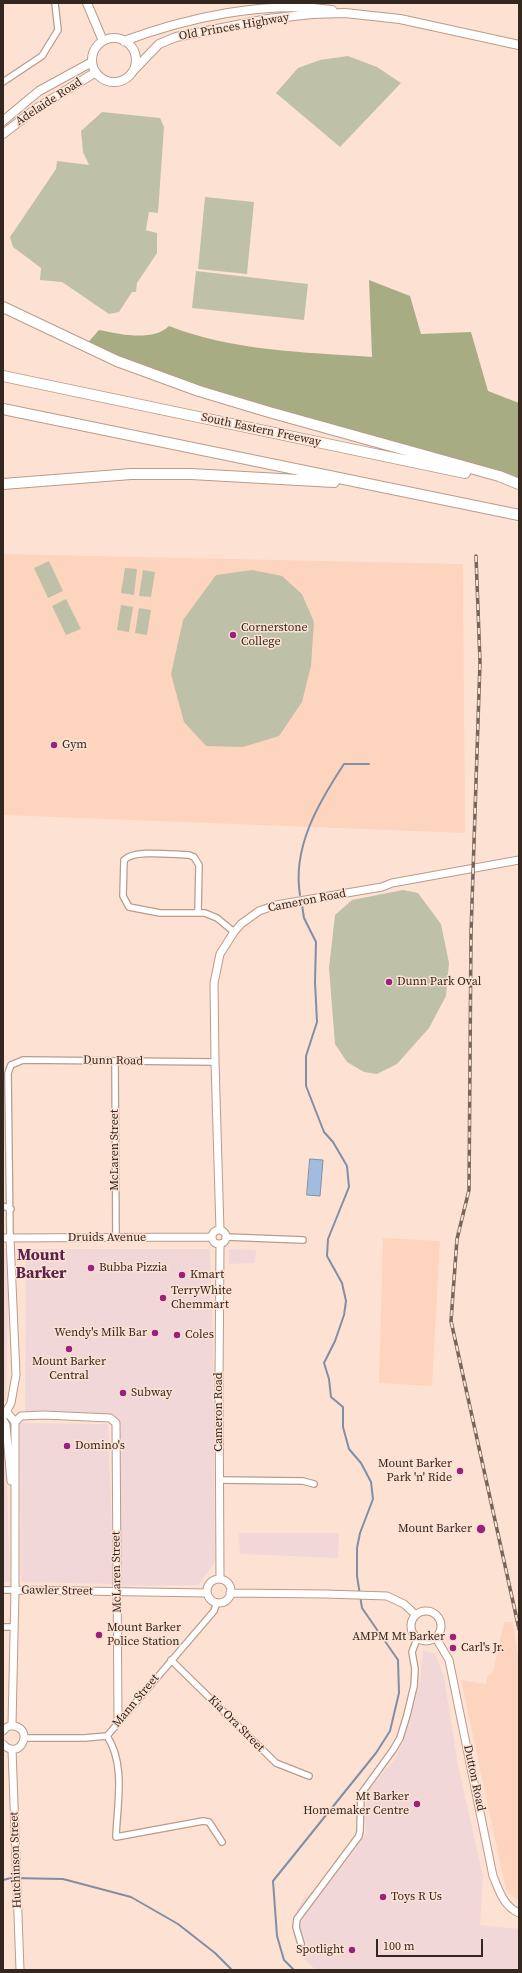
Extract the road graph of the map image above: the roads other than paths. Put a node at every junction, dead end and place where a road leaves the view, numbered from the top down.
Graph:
1 (55, 3) edge
2 (87, 3) edge
3 (345, 13) junction
4 (103, 41) junction
5 (124, 41) junction
6 (519, 45) edge
7 (92, 62) junction
8 (134, 70) junction
9 (96, 72) junction
10 (3, 82) edge
11 (3, 121) edge
12 (3, 134) edge
13 (3, 307) edge
14 (3, 376) edge
15 (3, 409) edge
16 (3, 484) edge
17 (370, 484) junction
18 (519, 484) edge
19 (519, 515) edge
20 (519, 860) edge
21 (198, 912) junction
22 (234, 932) junction
23 (115, 1061) junction
24 (215, 1062) junction
25 (3, 1206) edge
26 (11, 1209) junction
27 (220, 1230) junction
28 (212, 1237) junction
29 (226, 1237) junction
30 (7, 1238) edge
31 (116, 1238) junction
32 (303, 1240) dead end
33 (220, 1244) junction
34 (4, 1412) edge
35 (3, 1420) edge
36 (15, 1422) junction
37 (219, 1480) junction
38 (314, 1484) dead end
39 (14, 1513) junction
40 (220, 1579) junction
41 (3, 1590) edge
42 (15, 1590) junction
43 (118, 1592) junction
44 (207, 1593) junction
45 (230, 1593) junction
46 (217, 1602) junction
47 (416, 1615) junction
48 (3, 1627) edge
49 (14, 1627) junction
50 (436, 1638) junction
51 (417, 1639) junction
52 (171, 1660) junction
53 (118, 1720) junction
54 (12, 1726) junction
55 (3, 1731) edge
56 (107, 1736) junction
57 (24, 1738) junction
58 (3, 1744) edge
59 (12, 1749) junction
60 (309, 1776) dead end
61 (222, 1842) dead end
62 (519, 1913) edge
63 (301, 1944) dead end
64 (20, 1970) edge

1 - 10 street
2 - 4 main road
3 - 5 main road, Old Princes Highway
3 - 6 main road, Old Princes Highway
3 - 8 main road, Old Princes Highway
4 - 5 main road
4 - 7 main road
5 - 8 main road
7 - 9 main road
7 - 11 main road, Adelaide Road
8 - 9 main road
9 - 12 main road, Adelaide Road
13 - 18 highway
14 - 18 highway, South Eastern Freeway
15 - 17 highway
16 - 17 highway
17 - 19 highway
20 - 22 street, Cameron Road
21 - 21 street
21 - 22 street
22 - 24 street, Cameron Road
23 - 24 street, Dunn Road
23 - 26 street, Dunn Road
23 - 31 street, McLaren Street
24 - 27 street, Cameron Road
25 - 26 street
26 - 30 street
27 - 28 street
27 - 29 street
28 - 31 street, Druids Avenue
28 - 33 street
29 - 32 street
29 - 33 street
30 - 31 street, Druids Avenue
30 - 34 street
33 - 37 street, Cameron Road
34 - 36 street
35 - 39 street
36 - 39 street
36 - 43 street, McLaren Street
37 - 38 street
37 - 40 street, Cameron Road
39 - 42 street
40 - 44 street
40 - 45 street
41 - 42 street, Gawler Street
42 - 43 street, Gawler Street
42 - 49 street
43 - 44 street, Gawler Street
43 - 53 street, McLaren Street
44 - 46 street
45 - 46 street
45 - 47 street
46 - 52 street, Mann Street
47 - 50 street
47 - 51 street
48 - 49 street
49 - 54 street
50 - 51 street
50 - 62 street, Dutton Road
51 - 63 street
52 - 53 street, Mann Street
52 - 60 street, Kia Ora Street
53 - 56 street, Mann Street
54 - 55 street
54 - 57 street
56 - 57 street, Mann Street
56 - 61 street
57 - 59 street
58 - 59 street
59 - 64 street, Hutchinson Street

